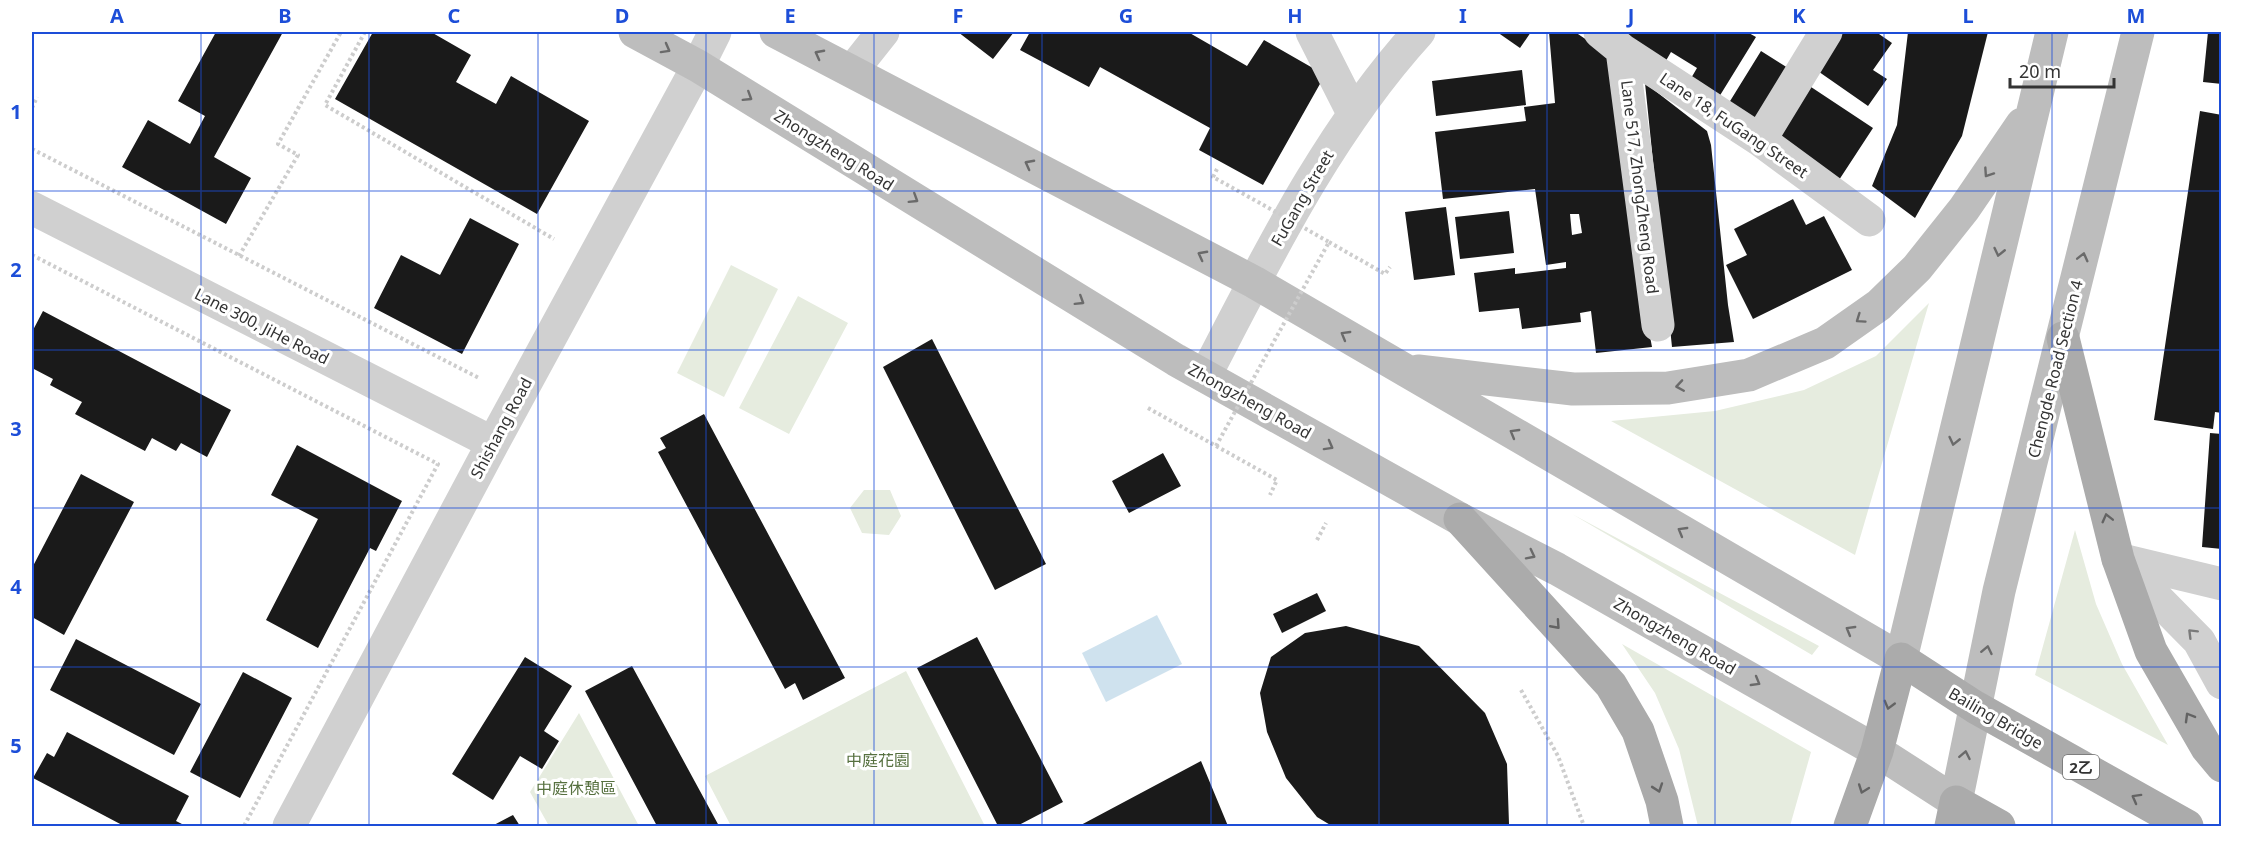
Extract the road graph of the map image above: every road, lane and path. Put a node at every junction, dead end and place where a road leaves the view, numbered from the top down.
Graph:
1 (341, 32) edge
2 (365, 32) edge
3 (634, 32) edge
4 (715, 32) edge
5 (776, 32) edge
6 (883, 32) edge
7 (1312, 32) edge
8 (1419, 32) edge
9 (1826, 32) edge
10 (2052, 32) edge
11 (2138, 32) edge
12 (1611, 41) edge
13 (698, 66) junction
14 (852, 71) junction
15 (37, 97) dead end
16 (32, 108) edge
17 (2033, 108) junction
18 (1353, 113) junction
19 (1760, 140) junction
20 (32, 149) edge
21 (1217, 169) dead end
22 (32, 208) edge
23 (1869, 219) dead end
24 (554, 239) dead end
25 (1329, 242) junction
26 (32, 255) edge
27 (238, 256) junction
28 (1390, 267) dead end
29 (1254, 282) junction
30 (1658, 325) dead end
31 (2063, 338) junction
32 (1405, 369) junction
33 (1205, 376) junction
34 (479, 378) dead end
35 (1148, 408) dead end
36 (493, 443) junction
37 (1216, 446) junction
38 (1270, 495) dead end
39 (1461, 519) junction
40 (1326, 523) dead end
41 (1317, 540) dead end
42 (2118, 559) junction
43 (2222, 584) edge
44 (1901, 659) junction
45 (2222, 682) edge
46 (1521, 690) dead end
47 (1975, 707) junction
48 (1876, 751) junction
49 (2222, 766) edge
50 (1953, 814) edge
51 (244, 826) edge
52 (289, 826) edge
53 (1584, 826) edge
54 (1667, 826) edge
55 (1850, 826) edge
56 (1999, 826) edge
57 (2187, 826) edge

1 - 27 path
2 - 24 path
3 -> 13 main road, Zhongzheng Road
4 - 13 street, Shishang Road
14 -> 5 main road
6 - 14 street
7 - 18 street
8 - 18 street, FuGang Street
9 - 19 street
10 - 17 main road
31 -> 11 main road, Chengde Road Section 4
12 - 19 street, Lane 18, FuGang Street
12 - 30 street, Lane 517, ZhongZheng Road
13 -> 33 main road, Zhongzheng Road
13 - 36 street, Shishang Road
29 -> 14 main road
15 - 16 path
17 -> 32 main road
17 -> 44 main road
18 - 29 street, FuGang Street
19 - 23 street, Lane 18, FuGang Street
20 - 27 path
21 - 25 path, bridge
22 - 36 street, Lane 300, JiHe Road
25 - 28 path
25 - 37 path, bridge
26 - 51 path
27 - 34 path
32 -> 29 main road
29 - 33 street, FuGang Street
42 -> 31 main road
47 -> 31 main road, Chengde Road Section 4
44 -> 32 main road
33 -> 39 main road, Zhongzheng Road
35 - 37 path
36 - 52 street, Shishang Road
37 - 38 path
39 -> 48 main road, Zhongzheng Road
39 -> 54 main road
40 - 41 path
42 - 43 street
45 -> 42 street
49 -> 42 main road
44 - 47 main road, Bailing Bridge / 2乙
44 -> 48 main road
46 - 53 path
50 -> 47 main road, Chengde Road Section 4
57 -> 47 main road, Bailing Bridge / 2乙
48 - 50 main road
48 -> 55 main road
50 - 56 main road

